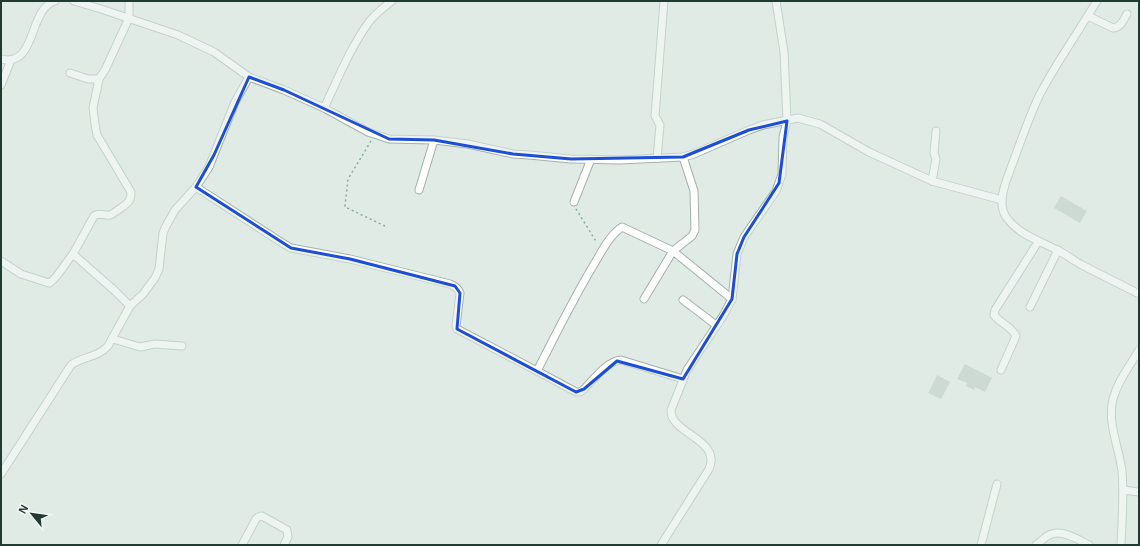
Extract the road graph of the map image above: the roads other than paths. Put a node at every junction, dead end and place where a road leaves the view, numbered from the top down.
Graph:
1 (55, 1) edge
2 (74, 1) edge
3 (129, 1) edge
4 (392, 1) edge
5 (664, 1) edge
6 (776, 1) edge
7 (1097, 1) edge
8 (1127, 14) dead end
9 (1088, 16) junction
10 (129, 18) junction
11 (1, 59) edge
12 (11, 60) junction
13 (70, 73) dead end
14 (249, 77) junction
15 (99, 79) junction
16 (1, 85) edge
17 (324, 108) junction
18 (787, 121) junction
19 (936, 131) dead end
20 (434, 140) junction
21 (683, 157) junction
22 (657, 158) junction
23 (591, 159) junction
24 (932, 182) junction
25 (196, 186) junction
26 (419, 190) dead end
27 (1002, 200) junction
28 (574, 202) road end
29 (1038, 242) junction
30 (1058, 250) junction
31 (672, 252) junction
32 (73, 254) junction
33 (1, 261) edge
34 (1139, 294) edge
35 (644, 299) dead end
36 (732, 299) junction
37 (683, 300) dead end
38 (130, 306) junction
39 (1030, 306) dead end
40 (716, 325) junction
41 (113, 339) junction
42 (182, 346) dead end
43 (1138, 354) edge
44 (1001, 370) dead end
45 (537, 372) junction
46 (683, 379) junction
47 (1, 474) edge
48 (998, 484) dead end
49 (1122, 490) junction
50 (1139, 492) edge
51 (242, 545) edge
52 (284, 545) edge
53 (661, 545) edge
54 (981, 545) edge
55 (1036, 545) edge
56 (1089, 545) edge
57 (1121, 545) edge

1 - 12 street
2 - 10 street
3 - 10 street
4 - 17 street
5 - 22 street
6 - 18 street
7 - 9 street
8 - 9 street
9 - 27 street
10 - 14 street
10 - 15 street
11 - 12 street
12 - 16 street
13 - 15 street
14 - 17 street
14 - 25 street
15 - 32 street
17 - 20 street
18 - 21 street
18 - 24 street
18 - 36 street
19 - 24 street
20 - 23 street
20 - 26 street
21 - 22 street
21 - 31 street
22 - 23 street
23 - 28 street
24 - 27 street
25 - 38 street
25 - 45 street
27 - 29 street
29 - 30 street
29 - 44 street
30 - 34 street
30 - 39 street
31 - 35 street
31 - 36 street
31 - 45 street
32 - 33 street
32 - 38 street
36 - 40 street
37 - 40 street
38 - 41 street
40 - 46 street
41 - 42 street
41 - 47 street
43 - 49 street
45 - 46 street
46 - 53 street
48 - 54 street
49 - 50 street
49 - 57 street
51 - 52 street
55 - 56 street

